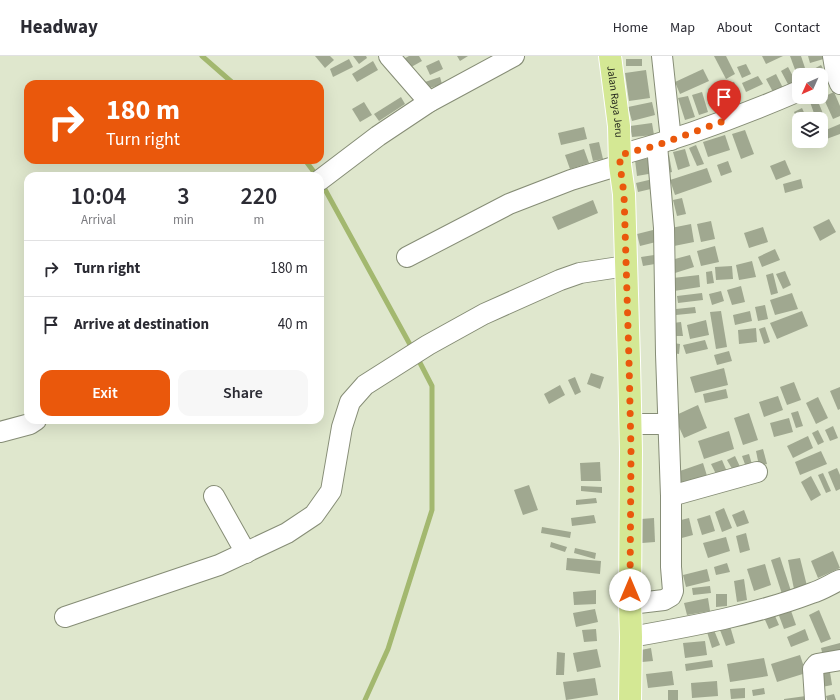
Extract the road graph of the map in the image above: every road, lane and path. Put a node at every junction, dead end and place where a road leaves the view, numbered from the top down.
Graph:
1 (390, 56) edge
2 (514, 56) edge
3 (610, 56) edge
4 (662, 56) edge
5 (792, 94) edge
6 (429, 102) junction
7 (664, 142) junction
8 (620, 160) junction
9 (324, 177) edge
10 (406, 257) dead end
11 (626, 266) junction
12 (30, 424) edge
13 (630, 424) junction
14 (668, 424) junction
15 (0, 432) edge
16 (757, 472) dead end
17 (214, 496) dead end
18 (671, 496) junction
19 (246, 553) junction
20 (840, 580) edge
21 (630, 604) junction
22 (65, 617) dead end
23 (631, 637) junction
24 (840, 660) edge
25 (630, 700) edge
26 (815, 700) edge

1 - 6 street
2 - 6 street
3 - 8 main road, Jalan Raya Jeru
4 - 7 street
5 - 7 street
6 - 9 street
7 - 8 street
7 - 14 street
8 - 10 street
8 - 11 main road, Jalan Raya Jeru
11 - 13 main road, Jalan Raya Jeru
11 - 19 street
12 - 15 street
13 - 14 street
13 - 21 main road, Jalan Raya Jeru
14 - 18 street
16 - 18 street
17 - 19 street
18 - 21 street
19 - 22 street
20 - 23 street
21 - 23 main road, Jalan Raya Jeru
23 - 25 main road, Jalan Raya Jeru
24 - 26 street

